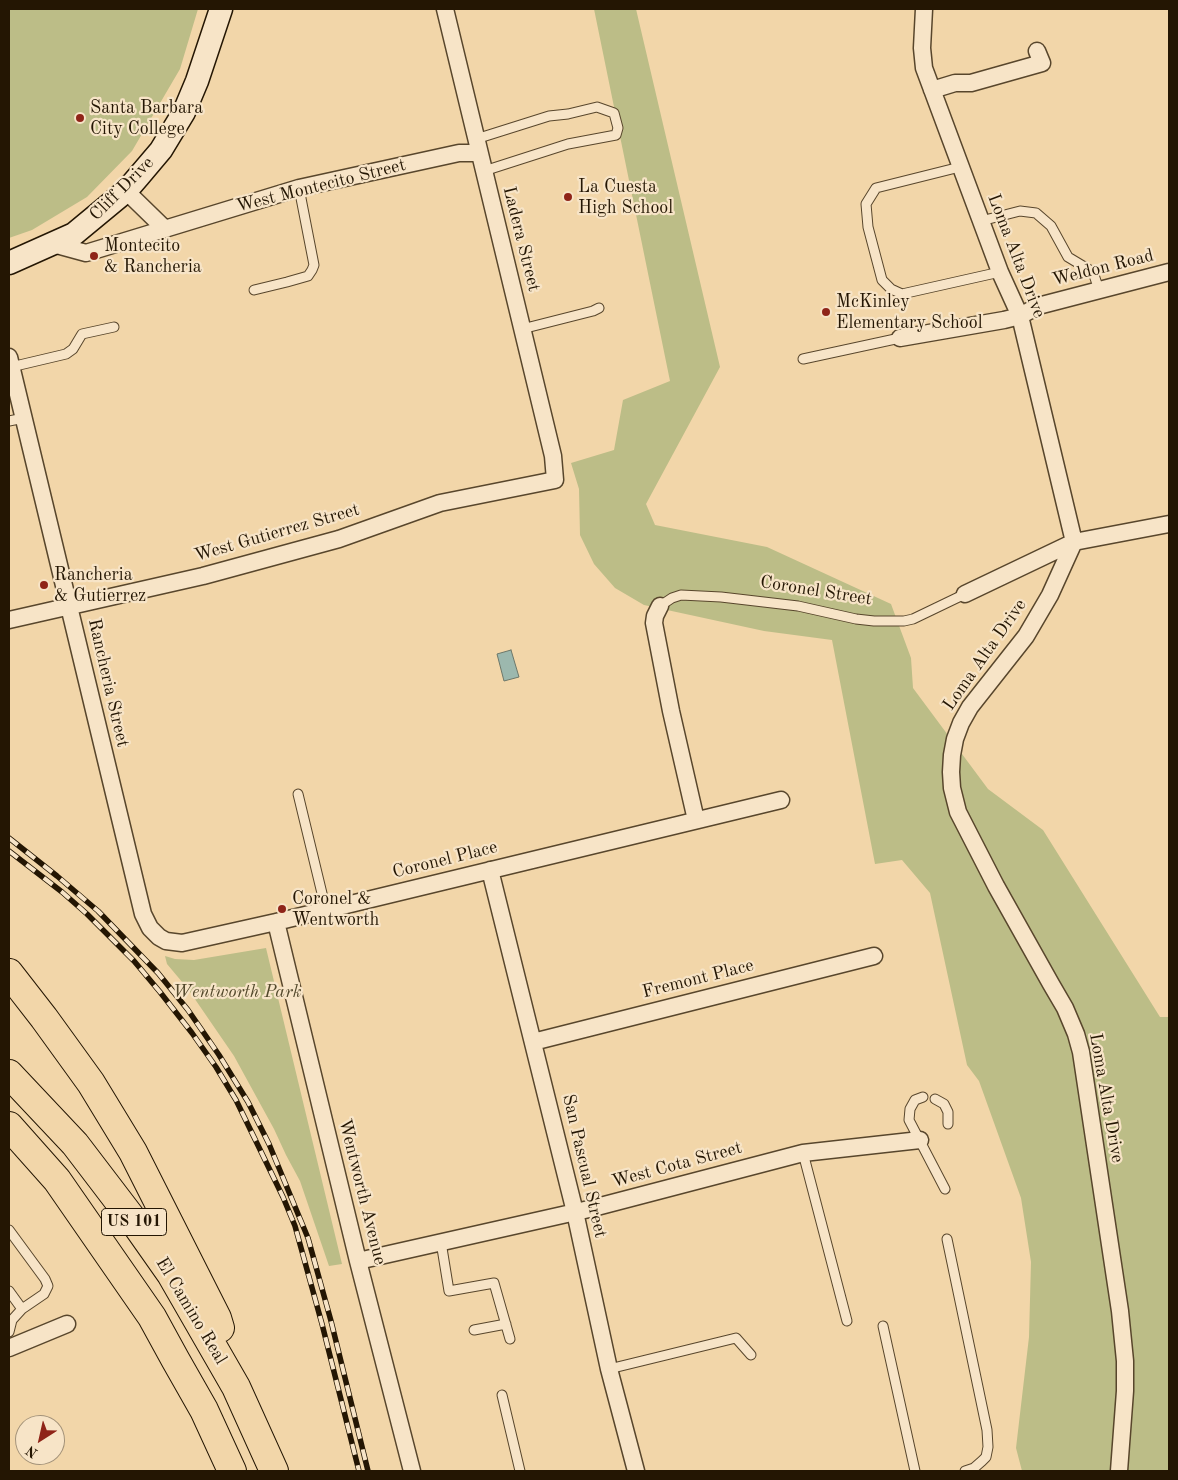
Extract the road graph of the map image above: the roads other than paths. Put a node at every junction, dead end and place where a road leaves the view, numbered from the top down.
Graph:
1 (221, 9) edge
2 (445, 9) edge
3 (924, 9) edge
4 (1038, 51) dead end
5 (932, 90) junction
6 (478, 146) junction
7 (960, 167) junction
8 (484, 171) junction
9 (299, 188) junction
10 (126, 190) junction
11 (981, 221) junction
12 (164, 228) junction
13 (53, 244) junction
14 (9, 262) edge
15 (1000, 272) junction
16 (1169, 272) edge
17 (254, 290) dead end
18 (1099, 290) junction
19 (599, 308) dead end
20 (1020, 316) junction
21 (114, 327) dead end
22 (522, 329) junction
23 (900, 338) joint
24 (803, 359) dead end
25 (10, 362) edge
26 (16, 420) edge
27 (555, 480) joint
28 (1169, 524) edge
29 (1074, 542) junction
30 (965, 594) joint
31 (70, 606) junction
32 (660, 606) joint
33 (9, 620) edge
34 (298, 794) dead end
35 (781, 800) dead end
36 (696, 820) junction
37 (490, 870) junction
38 (133, 873) joint
39 (326, 910) junction
40 (276, 922) junction
41 (874, 956) dead end
42 (9, 973) edge
43 (533, 1042) junction
44 (9, 1074) edge
45 (923, 1097) dead end
46 (935, 1099) dead end
47 (948, 1124) dead end
48 (9, 1126) edge
49 (920, 1140) junction
50 (9, 1142) edge
51 (803, 1153) junction
52 (57, 1180) junction
53 (945, 1188) dead end
54 (575, 1212) junction
55 (9, 1230) edge
56 (947, 1239) dead end
57 (441, 1242) junction
58 (358, 1261) junction
59 (9, 1291) edge
60 (22, 1309) junction
61 (848, 1321) dead end
62 (67, 1324) dead end
63 (506, 1324) junction
64 (883, 1326) dead end
65 (474, 1330) dead end
66 (9, 1332) edge
67 (510, 1339) dead end
68 (9, 1348) edge
69 (751, 1355) dead end
70 (609, 1369) junction
71 (236, 1387) junction
72 (502, 1395) dead end
73 (232, 1471) edge
74 (274, 1471) edge
75 (412, 1471) edge
76 (520, 1471) edge
77 (636, 1471) edge
78 (915, 1471) edge
79 (966, 1471) edge
80 (1120, 1471) edge

1 - 10 main road, Cliff Drive
2 - 6 street, Ladera Street
3 - 5 street, Loma Alta Drive
4 - 5 street
5 - 7 street, Loma Alta Drive
6 - 8 street, Ladera Street
6 - 8 lane
6 - 9 street, West Montecito Street
7 - 11 street, Loma Alta Drive
7 - 15 lane
8 - 22 street, Ladera Street
9 - 12 street, West Montecito Street
9 - 17 lane
10 - 12 street
10 - 13 main road, Cliff Drive
11 - 15 street, Loma Alta Drive
11 - 18 lane
12 - 13 street, West Montecito Street
13 - 14 main road
15 - 20 street, Loma Alta Drive
16 - 18 street, Weldon Road
18 - 20 street, Weldon Road
19 - 22 lane
20 - 23 street, Weldon Road
20 - 29 street, Loma Alta Drive
21 - 25 lane
22 - 27 street, Ladera Street
23 - 24 lane
25 - 26 street, Rancheria Street
26 - 31 street, Rancheria Street
27 - 31 street, West Gutierrez Street
28 - 29 street, Coronel Street
29 - 30 street, Coronel Street
29 - 80 street, Loma Alta Drive
30 - 32 lane, Coronel Street
31 - 33 street, West Gutierrez Street
31 - 38 street, Rancheria Street
32 - 36 street, Coronel Street
34 - 39 lane
35 - 36 street, Coronel Place
36 - 37 street, Coronel Place
37 - 39 street, Coronel Place
37 - 43 street, San Pascual Street
38 - 40 street, Coronel Place
39 - 40 street, Coronel Place
40 - 58 street, Wentworth Avenue
41 - 43 street, Fremont Place
42 - 71 highway
43 - 54 street, San Pascual Street
44 - 71 highway, El Camino Real / US 101
45 - 49 lane
46 - 47 lane
48 - 52 highway, El Camino Real / US 101
49 - 51 street, West Cota Street
49 - 53 lane
50 - 52 highway
51 - 54 street, West Cota Street
51 - 61 lane
52 - 73 highway, El Camino Real / US 101
54 - 57 street, West Cota Street
54 - 70 street, San Pascual Street
55 - 60 lane
56 - 79 lane
57 - 58 street, West Cota Street
57 - 63 lane
58 - 75 street, Wentworth Avenue
59 - 60 lane
60 - 66 lane
62 - 68 street
63 - 65 lane
63 - 67 lane
64 - 78 lane
69 - 70 lane
70 - 77 street, San Pascual Street
71 - 74 highway, El Camino Real / US 101
72 - 76 lane

